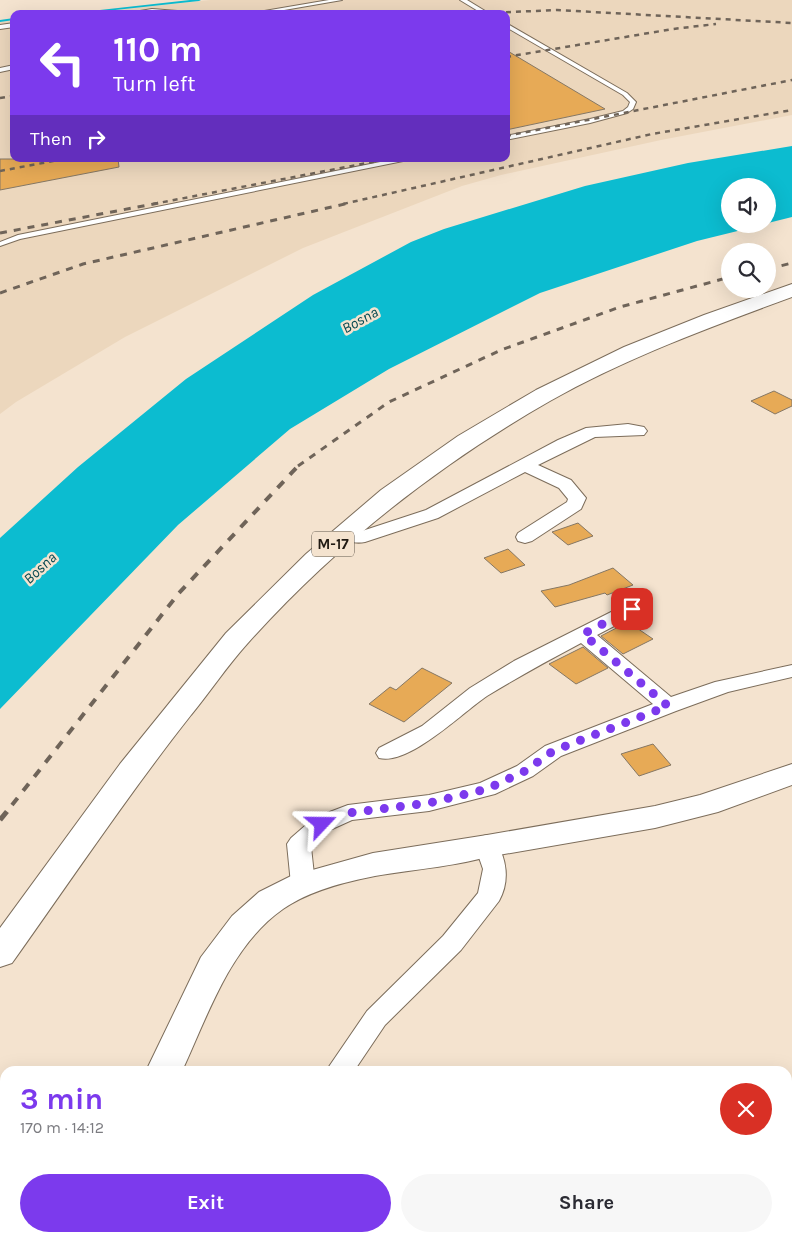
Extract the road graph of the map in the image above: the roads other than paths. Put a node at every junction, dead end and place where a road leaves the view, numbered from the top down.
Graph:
1 (339, 0) edge
2 (463, 0) edge
3 (275, 10) edge
4 (480, 10) edge
5 (510, 27) edge
6 (510, 137) edge
7 (388, 162) edge
8 (0, 242) edge
9 (792, 290) edge
10 (638, 431) dead end
11 (525, 465) junction
12 (346, 533) junction
13 (525, 537) dead end
14 (641, 599) dead end
15 (583, 634) junction
16 (792, 671) edge
17 (668, 706) junction
18 (387, 753) dead end
19 (792, 774) edge
20 (487, 846) junction
21 (303, 884) junction
22 (0, 954) edge
23 (166, 1066) edge
24 (342, 1066) edge

1 - 3 lane
2 - 4 lane
5 - 6 lane
7 - 8 lane
9 - 12 main road, M-17
10 - 11 street
11 - 12 street
11 - 13 street
12 - 22 main road, M-17
14 - 15 street
15 - 17 street
15 - 18 street
16 - 17 street
17 - 21 street
19 - 20 main road
20 - 21 main road
20 - 24 street
21 - 23 main road

